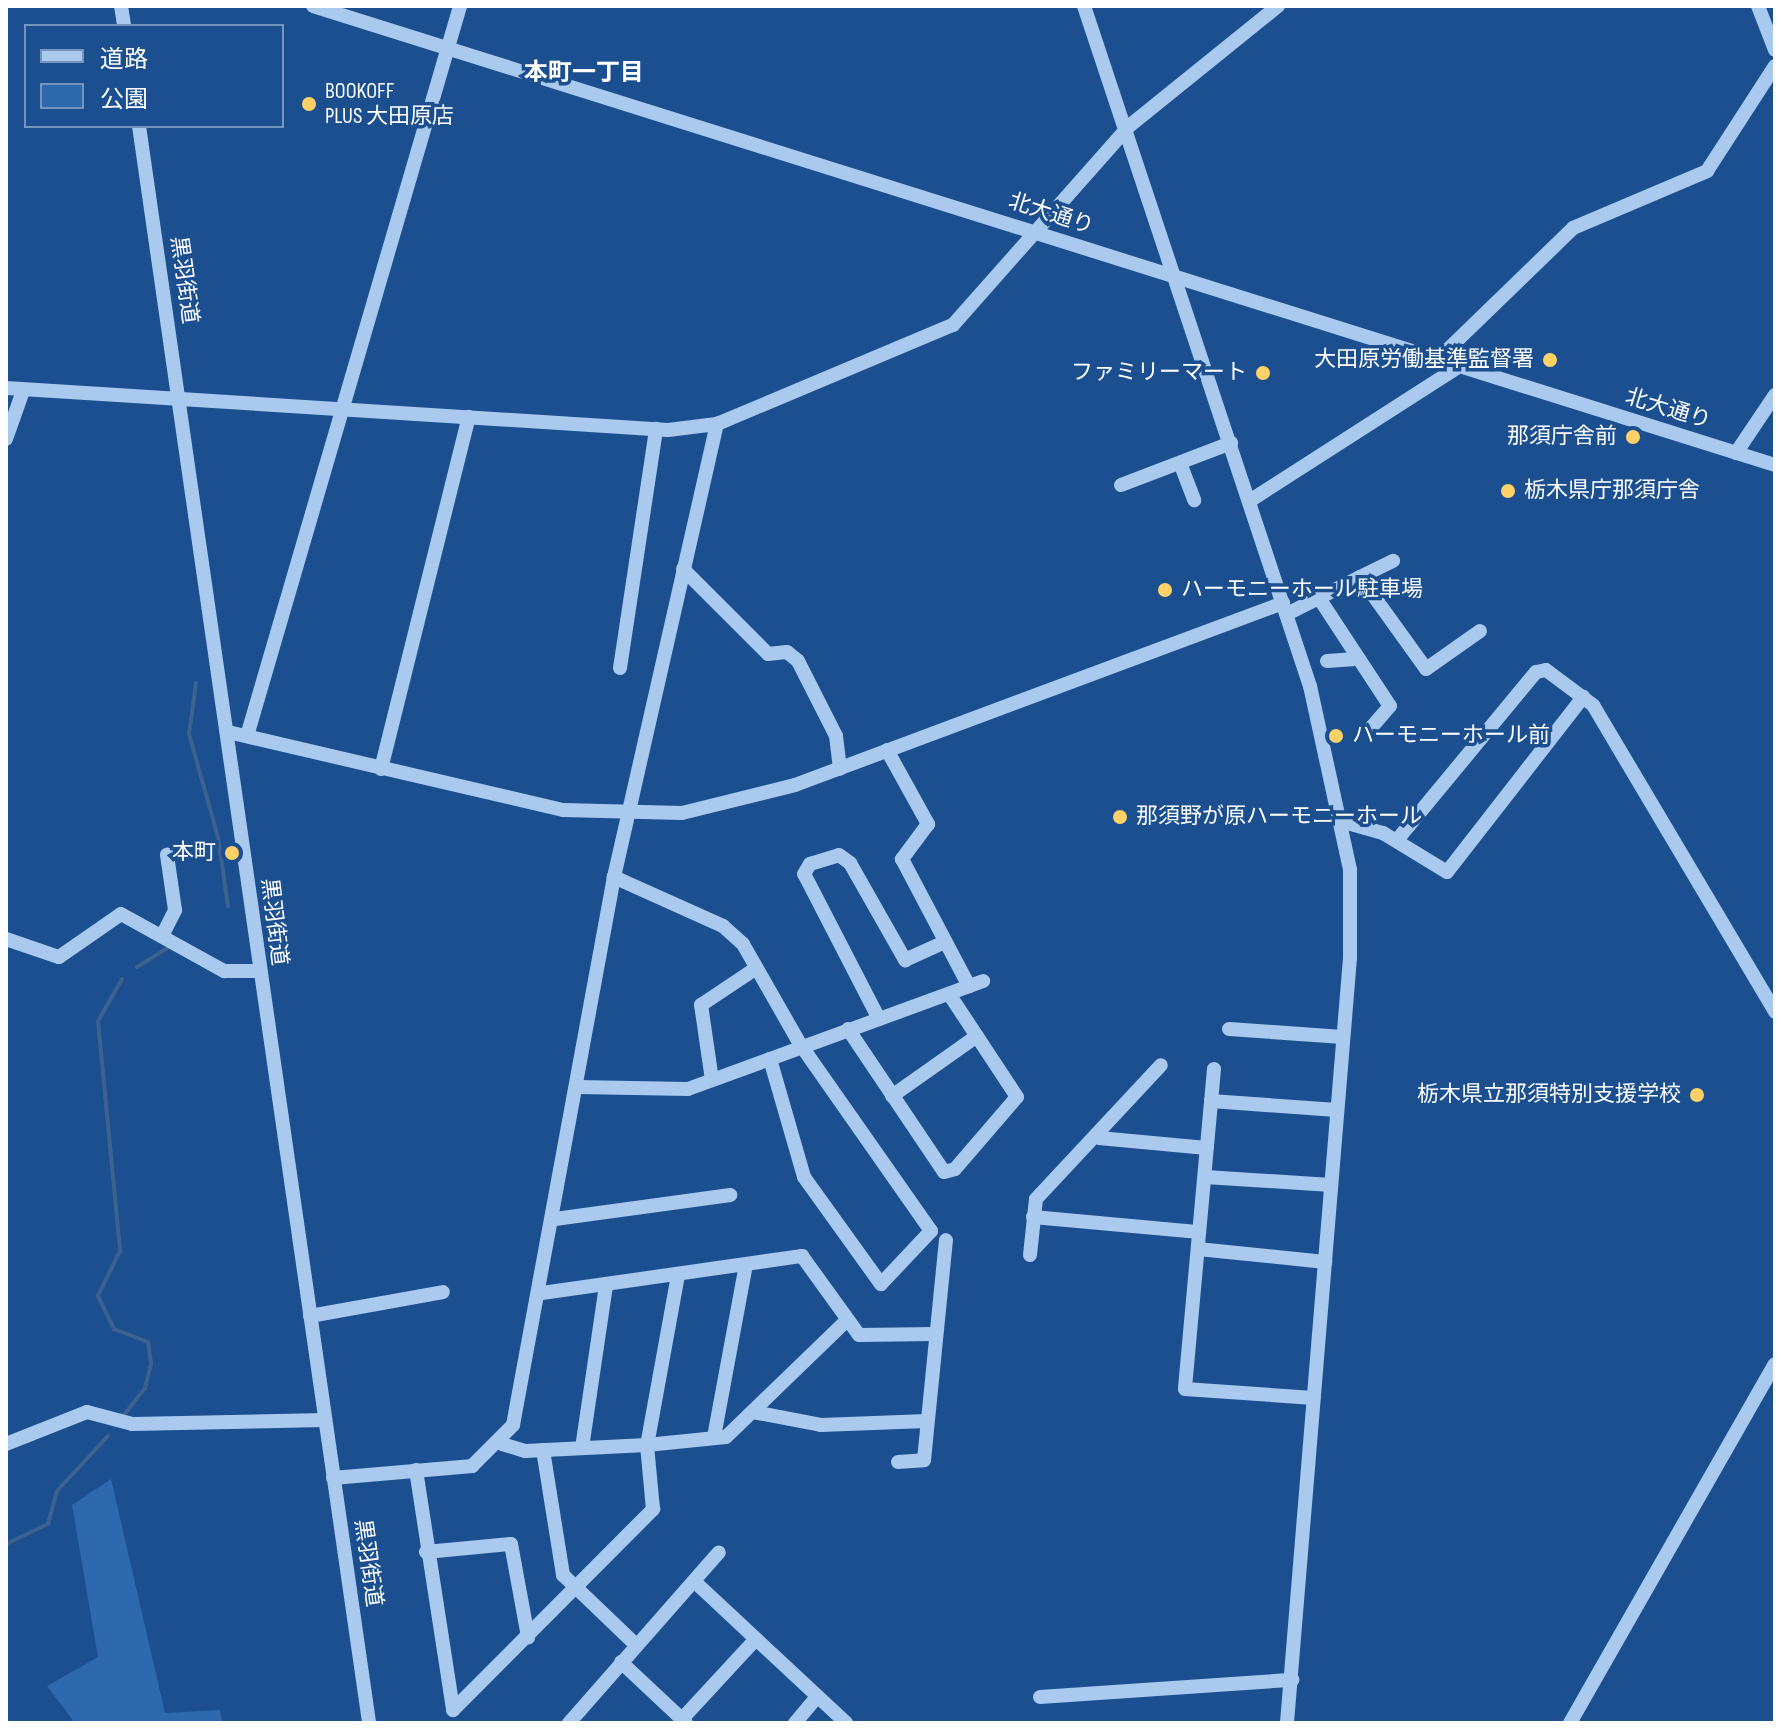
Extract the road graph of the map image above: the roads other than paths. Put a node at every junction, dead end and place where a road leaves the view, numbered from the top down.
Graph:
1 (313, 6) edge
2 (460, 6) edge
3 (1278, 6) edge
4 (1758, 6) edge
5 (1080, 7) edge
6 (448, 47) junction
7 (1775, 50) edge
8 (1775, 66) edge
9 (1128, 127) junction
10 (139, 128) edge
11 (1035, 232) junction
12 (1177, 280) junction
13 (1437, 360) junction
14 (1458, 367) junction
15 (6, 388) edge
16 (23, 391) junction
17 (1775, 395) edge
18 (179, 401) junction
19 (346, 411) junction
20 (469, 417) junction
21 (717, 424) junction
22 (656, 429) junction
23 (6, 439) edge
24 (1231, 443) junction
25 (1736, 453) junction
26 (1180, 463) junction
27 (1775, 465) edge
28 (1121, 485) dead end
29 (1194, 500) dead end
30 (1251, 500) junction
31 (1393, 561) dead end
32 (683, 569) junction
33 (1360, 577) junction
34 (1319, 598) junction
35 (1285, 608) junction
36 (1480, 631) dead end
37 (1359, 659) junction
38 (1327, 661) dead end
39 (620, 668) dead end
40 (1583, 697) junction
41 (1370, 729) dead end
42 (228, 732) junction
43 (247, 736) junction
44 (887, 750) junction
45 (381, 769) junction
46 (840, 769) junction
47 (627, 817) junction
48 (1344, 822) junction
49 (1397, 840) junction
50 (167, 855) dead end
51 (614, 877) junction
52 (163, 934) junction
53 (6, 939) edge
54 (945, 942) junction
55 (755, 969) junction
56 (258, 971) junction
57 (949, 994) junction
58 (1775, 1012) edge
59 (879, 1019) junction
60 (848, 1029) junction
61 (1229, 1029) dead end
62 (977, 1036) junction
63 (1343, 1037) junction
64 (800, 1044) junction
65 (770, 1059) junction
66 (1161, 1065) dead end
67 (1214, 1069) dead end
68 (712, 1080) junction
69 (577, 1087) junction
70 (892, 1096) junction
71 (1211, 1101) junction
72 (1337, 1110) junction
73 (1099, 1138) junction
74 (1207, 1148) junction
75 (1205, 1177) junction
76 (1331, 1185) junction
77 (730, 1195) dead end
78 (1033, 1217) junction
79 (555, 1219) junction
80 (1199, 1232) junction
81 (946, 1240) dead end
82 (1198, 1249) junction
83 (1030, 1255) dead end
84 (1325, 1262) junction
85 (746, 1265) junction
86 (678, 1275) junction
87 (606, 1286) junction
88 (443, 1292) dead end
89 (542, 1293) junction
90 (310, 1316) junction
91 (847, 1320) junction
92 (935, 1334) junction
93 (1775, 1364) edge
94 (1314, 1398) junction
95 (753, 1412) junction
96 (325, 1420) junction
97 (927, 1421) junction
98 (714, 1437) junction
99 (6, 1444) edge
100 (502, 1444) junction
101 (647, 1445) junction
102 (582, 1448) junction
103 (543, 1450) junction
104 (898, 1462) dead end
105 (416, 1470) junction
106 (333, 1478) junction
107 (426, 1552) junction
108 (719, 1552) dead end
109 (695, 1582) junction
110 (574, 1590) junction
111 (528, 1637) junction
112 (755, 1640) junction
113 (636, 1645) junction
114 (621, 1662) junction
115 (1292, 1680) junction
116 (817, 1697) junction
117 (1040, 1697) dead end
118 (684, 1721) edge
119 (369, 1723) edge
120 (569, 1723) edge
121 (795, 1723) edge
122 (846, 1723) edge
123 (1287, 1723) edge
124 (1570, 1723) edge

1 - 6 street, 北大通り
2 - 6 street
3 - 9 street
4 - 7 street
5 - 9 street
6 - 11 street, 北大通り
6 - 19 street
8 - 13 street
9 - 11 street
9 - 12 street
10 - 18 street, 黒羽街道
11 - 12 street, 北大通り
11 - 21 street
12 - 13 street, 北大通り
12 - 24 street
13 - 14 street, 北大通り
14 - 25 street, 北大通り
14 - 30 street
15 - 16 street
16 - 18 street
16 - 23 street
17 - 25 street
18 - 19 street
18 - 42 street, 黒羽街道
19 - 20 street
19 - 43 street
20 - 22 street
20 - 45 street
21 - 22 street
21 - 32 street
22 - 39 street
24 - 26 street
24 - 30 street
25 - 27 street, 北大通り
26 - 28 street
26 - 29 street
30 - 35 street
31 - 33 street
32 - 46 street
32 - 47 street
33 - 34 street
33 - 36 street
34 - 35 street
34 - 37 street
35 - 44 street
35 - 48 street
37 - 38 street
37 - 41 street
40 - 49 street
40 - 49 street
40 - 58 street
42 - 43 street
42 - 56 street, 黒羽街道
43 - 45 street
44 - 46 street
44 - 54 street
45 - 47 street
46 - 47 street
47 - 51 street
48 - 49 street
48 - 63 street
50 - 52 street
51 - 55 street
51 - 69 street
52 - 53 street
52 - 56 street
54 - 57 street
54 - 59 street
55 - 64 street
55 - 68 street
56 - 90 street, 黒羽街道
57 - 59 street
57 - 62 street
59 - 60 street
60 - 64 street
60 - 70 street
61 - 63 street
62 - 70 street
62 - 70 street
63 - 72 street
64 - 65 street
64 - 65 street
65 - 68 street
66 - 73 street
67 - 71 street
68 - 69 street
69 - 79 street
71 - 72 street
71 - 74 street
72 - 76 street
73 - 74 street
73 - 78 street
74 - 75 street
75 - 76 street
75 - 80 street
76 - 84 street
77 - 79 street
78 - 80 street
78 - 83 street
79 - 89 street
80 - 82 street
81 - 92 street
82 - 84 street
82 - 94 street
84 - 94 street
85 - 86 street
85 - 91 street
85 - 98 street
86 - 87 street
86 - 101 street
87 - 89 street
87 - 102 street
88 - 90 street
89 - 100 street
90 - 96 street, 黒羽街道
91 - 92 street
91 - 95 street
92 - 97 street
93 - 124 street
94 - 115 street
95 - 97 street
95 - 98 street
96 - 99 street
96 - 106 street, 黒羽街道
97 - 104 street
98 - 101 street
100 - 103 street
100 - 105 street
101 - 102 street
101 - 110 street
102 - 103 street
103 - 110 street
105 - 106 street
105 - 107 street
106 - 119 street, 黒羽街道
107 - 111 street
107 - 111 street
108 - 109 street
109 - 112 street
109 - 113 street
110 - 111 street
110 - 113 street
112 - 116 street
112 - 118 street
113 - 114 street
114 - 118 street
114 - 120 street
115 - 117 street
115 - 123 street
116 - 121 street
116 - 122 street

